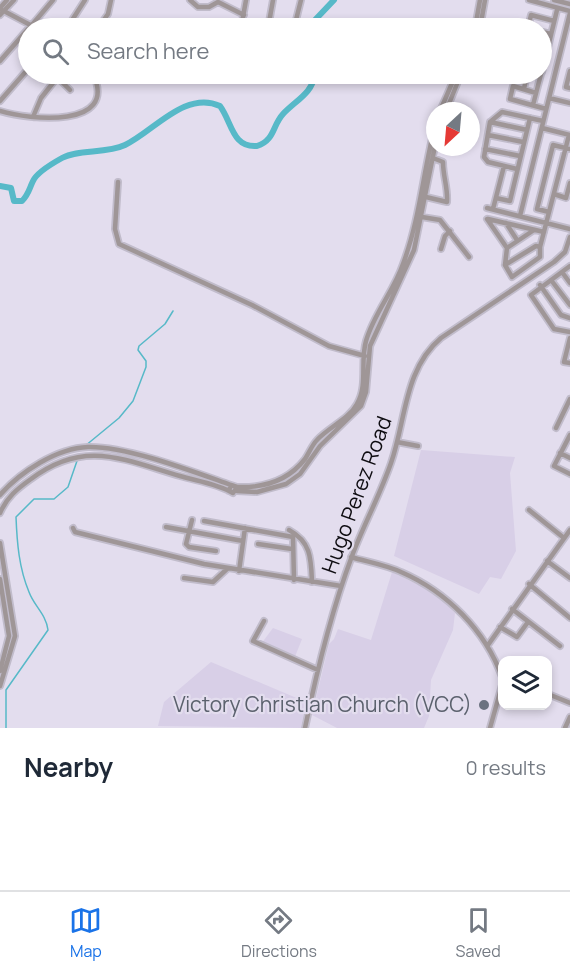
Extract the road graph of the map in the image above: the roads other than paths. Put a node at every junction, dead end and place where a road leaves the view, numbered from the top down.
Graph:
1 (7, 0) edge
2 (14, 0) edge
3 (53, 0) edge
4 (85, 0) edge
5 (111, 0) edge
6 (190, 0) edge
7 (246, 0) edge
8 (273, 0) edge
9 (301, 0) edge
10 (480, 0) edge
11 (485, 0) edge
12 (529, 0) edge
13 (554, 0) edge
14 (219, 1) edge
15 (570, 4) edge
16 (557, 10) dead end
17 (1, 12) edge
18 (570, 12) edge
19 (244, 15) junction
20 (39, 18) edge
21 (73, 18) edge
22 (105, 18) edge
23 (243, 18) edge
24 (270, 18) edge
25 (296, 18) edge
26 (477, 18) edge
27 (482, 18) edge
28 (18, 21) edge
29 (554, 21) joint
30 (552, 30) edge
31 (18, 42) edge
32 (0, 61) edge
33 (570, 70) edge
34 (18, 80) edge
35 (52, 84) edge
36 (65, 84) edge
37 (97, 84) edge
38 (452, 84) edge
39 (457, 84) edge
40 (525, 84) edge
41 (538, 84) edge
42 (570, 88) edge
43 (524, 89) junction
44 (70, 90) dead end
45 (536, 93) junction
46 (549, 98) junction
47 (0, 101) edge
48 (444, 102) edge
49 (450, 102) edge
50 (570, 103) edge
51 (533, 105) junction
52 (546, 109) junction
53 (0, 111) edge
54 (33, 117) junction
55 (530, 118) junction
56 (490, 122) junction
57 (543, 122) junction
58 (542, 128) junction
59 (527, 130) junction
60 (488, 135) junction
61 (570, 135) edge
62 (523, 142) junction
63 (485, 149) junction
64 (568, 149) edge
65 (429, 156) edge
66 (520, 156) junction
67 (433, 158) joint
68 (504, 166) junction
69 (517, 169) junction
70 (118, 182) dead end
71 (570, 183) edge
72 (554, 194) junction
73 (426, 197) junction
74 (496, 198) junction
75 (549, 212) junction
76 (520, 216) junction
77 (422, 217) junction
78 (546, 222) junction
79 (506, 223) junction
80 (570, 228) edge
81 (534, 230) junction
82 (450, 231) junction
83 (544, 232) junction
84 (570, 237) edge
85 (517, 240) junction
86 (540, 246) junction
87 (507, 248) junction
88 (441, 249) dead end
89 (469, 257) dead end
90 (506, 265) junction
91 (570, 266) edge
92 (562, 272) junction
93 (551, 280) junction
94 (570, 283) edge
95 (540, 286) junction
96 (570, 304) edge
97 (570, 318) edge
98 (570, 332) edge
99 (570, 338) edge
100 (365, 356) junction
101 (570, 363) edge
102 (570, 399) edge
103 (556, 428) dead end
104 (570, 435) edge
105 (397, 442) junction
106 (568, 443) edge
107 (418, 446) dead end
108 (560, 453) junction
109 (570, 458) edge
110 (570, 474) edge
111 (234, 488) junction
112 (0, 495) edge
113 (529, 510) dead end
114 (0, 513) edge
115 (192, 519) dead end
116 (204, 521) dead end
117 (166, 527) dead end
118 (73, 528) dead end
119 (245, 528) junction
120 (289, 530) dead end
121 (570, 530) edge
122 (188, 532) junction
123 (564, 538) junction
124 (243, 541) junction
125 (0, 543) edge
126 (258, 544) dead end
127 (292, 549) junction
128 (216, 551) dead end
129 (351, 557) junction
130 (547, 561) junction
131 (227, 569) junction
132 (238, 571) junction
133 (184, 578) dead end
134 (570, 578) edge
135 (0, 579) edge
136 (294, 580) junction
137 (312, 582) junction
138 (529, 584) junction
139 (341, 586) junction
140 (512, 609) junction
141 (570, 618) edge
142 (264, 621) dead end
143 (528, 622) junction
144 (500, 627) junction
145 (488, 645) junction
146 (560, 646) dead end
147 (498, 668) edge
148 (318, 669) junction
149 (0, 671) edge
150 (0, 686) edge
151 (552, 696) edge
152 (498, 699) edge
153 (570, 703) edge
154 (570, 717) edge
155 (305, 728) edge
156 (490, 728) edge
157 (565, 728) edge

1 - 17 street
2 - 17 street
3 - 20 street
4 - 21 street
5 - 22 street
6 - 14 street
7 - 19 street
8 - 24 street
9 - 25 street
10 - 26 street
11 - 27 street
12 - 18 street
13 - 15 street
14 - 19 street
16 - 29 street
17 - 28 street
18 - 46 street
19 - 23 street
29 - 30 street
31 - 32 street
33 - 42 street
34 - 47 street
35 - 54 street
36 - 44 street
37 - 54 street
38 - 48 street
39 - 49 street
40 - 43 street
41 - 45 street
43 - 45 street
43 - 51 street
45 - 51 street
46 - 50 street
46 - 52 street
51 - 52 street
52 - 57 street
53 - 54 street
55 - 56 street
55 - 57 street
55 - 59 street
56 - 59 street
56 - 60 street
57 - 58 street
58 - 61 street
58 - 76 street
59 - 62 street
60 - 62 street
60 - 63 street
61 - 64 street
62 - 66 street
63 - 66 street
63 - 68 street
64 - 72 street
64 - 75 street
65 - 100 street
66 - 69 street
67 - 73 street
67 - 73 street
68 - 69 street
68 - 74 street
69 - 74 street
70 - 100 street
71 - 72 street
72 - 75 street
73 - 77 street
74 - 76 street
75 - 78 street
76 - 78 street
77 - 82 street
77 - 100 street
78 - 80 street
78 - 83 street
79 - 81 street
79 - 85 street
79 - 87 street
81 - 83 street
81 - 85 street
82 - 88 street
82 - 89 street
83 - 86 street
84 - 105 street, Hugo Perez Road
85 - 87 street
86 - 90 street
86 - 90 street
87 - 90 street
91 - 92 street
92 - 93 street
92 - 94 street
93 - 95 street
93 - 96 street
95 - 97 street
95 - 98 street
99 - 101 street
100 - 111 street
102 - 103 street
104 - 106 street
105 - 107 street
105 - 129 street, Hugo Perez Road
106 - 108 street
108 - 109 street
108 - 110 street
111 - 112 street
111 - 114 street
113 - 123 street
115 - 122 street
116 - 119 street
117 - 122 street
118 - 131 street
119 - 124 street
119 - 127 street
120 - 137 street
121 - 123 street
122 - 124 street
122 - 128 street
123 - 130 street
124 - 132 street
125 - 150 street
126 - 127 street
127 - 136 street
129 - 139 street, Hugo Perez Road
129 - 145 street
130 - 134 street
130 - 138 street
131 - 132 street
131 - 133 street
132 - 136 street
135 - 149 street
136 - 137 street
137 - 139 street
138 - 140 street
138 - 141 street
139 - 148 street, Hugo Perez Road
140 - 143 street
140 - 144 street
142 - 148 street
143 - 144 street
143 - 146 street
144 - 145 street
145 - 147 street
148 - 155 street, Hugo Perez Road
151 - 153 street
152 - 156 street
154 - 157 street

